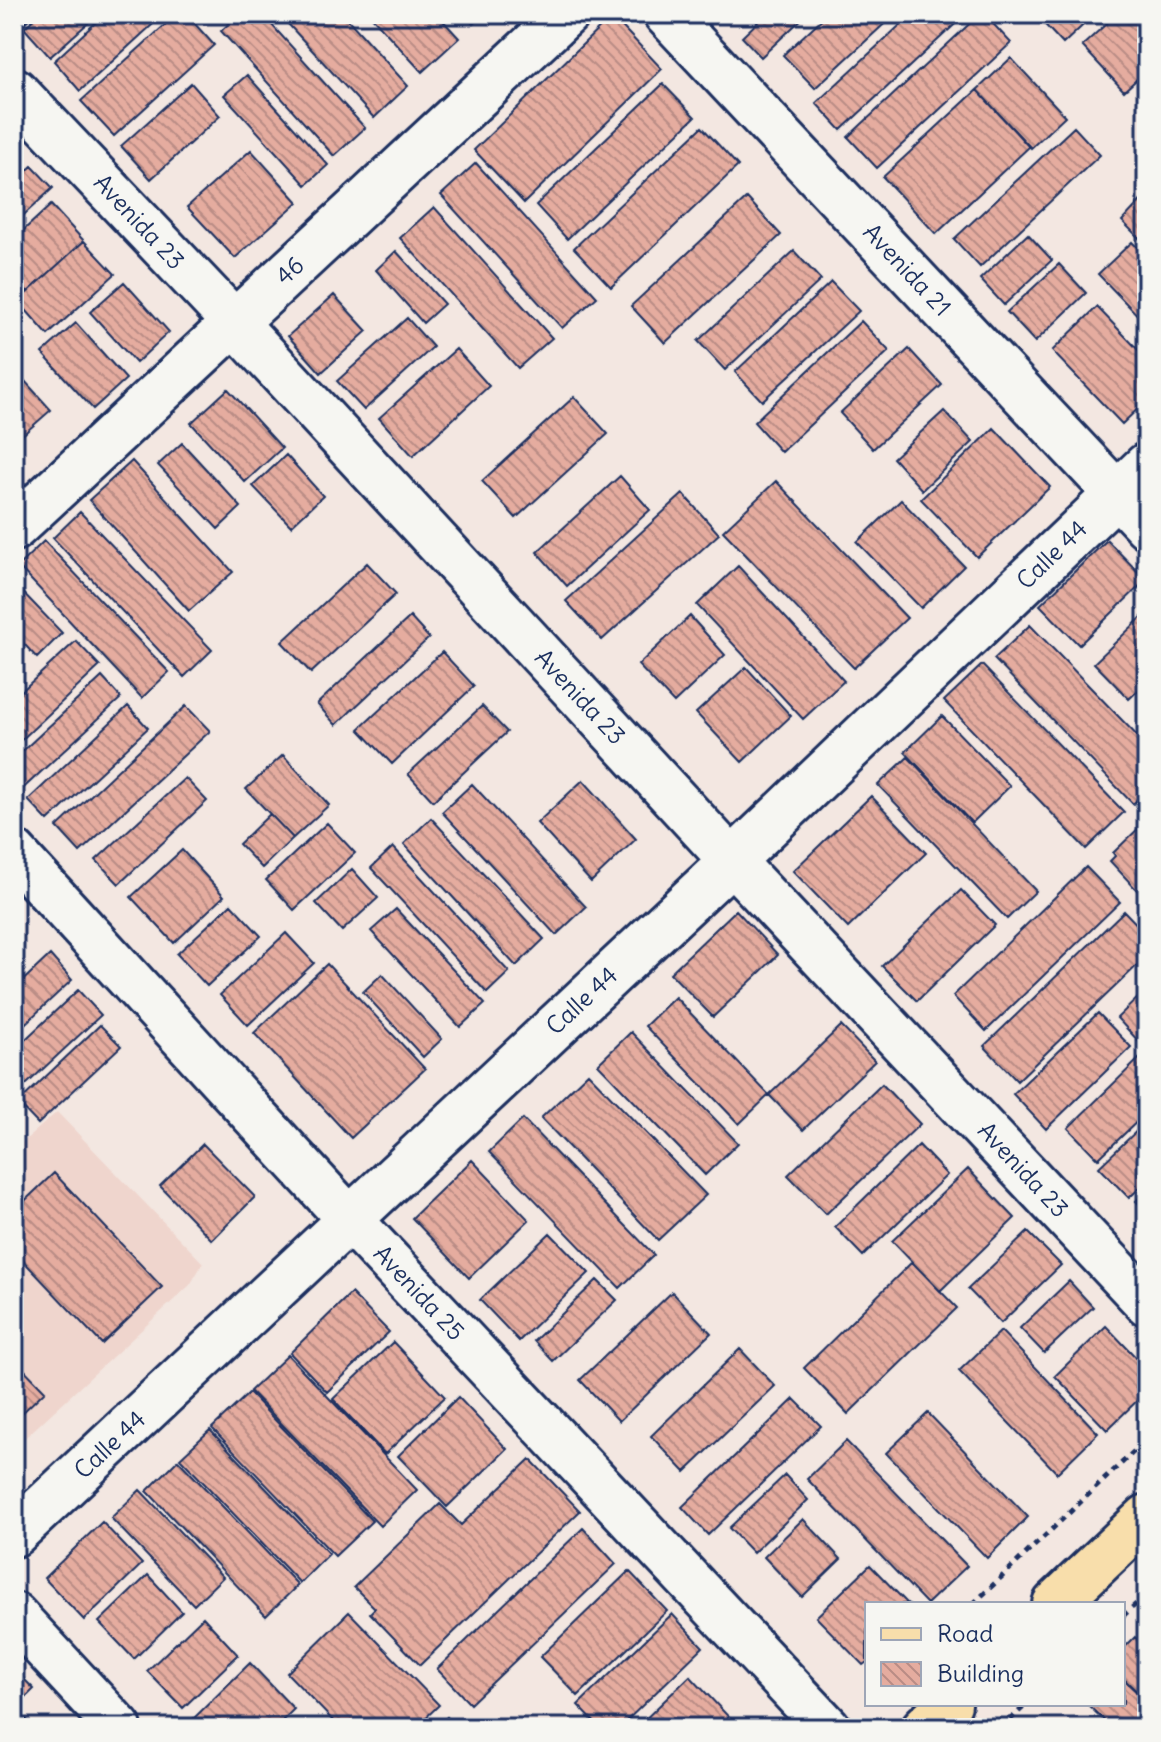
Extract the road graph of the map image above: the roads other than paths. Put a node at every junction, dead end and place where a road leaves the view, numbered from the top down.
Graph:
1 (566, 14) edge
2 (666, 14) edge
3 (14, 90) edge
4 (235, 323) junction
5 (1132, 479) edge
6 (1147, 526) edge
7 (14, 528) edge
8 (14, 853) edge
9 (732, 861) junction
10 (350, 1220) junction
11 (1147, 1303) edge
12 (1147, 1517) edge
13 (14, 1534) edge
14 (1057, 1602) edge
15 (14, 1615) edge
16 (947, 1706) edge
17 (119, 1728) edge
18 (828, 1728) edge
19 (924, 1728) edge

1 - 4 street, 46
2 - 5 street, Avenida 21
3 - 4 street, Avenida 23
4 - 7 street, 46
4 - 9 street, Avenida 23
5 - 6 street, Avenida 21
5 - 9 street, Calle 44
8 - 10 street, Avenida 25
9 - 10 street, Calle 44
9 - 11 street, Avenida 23
10 - 13 street, Calle 44
10 - 18 street, Avenida 25
12 - 14 main road
15 - 17 street
16 - 19 main road

